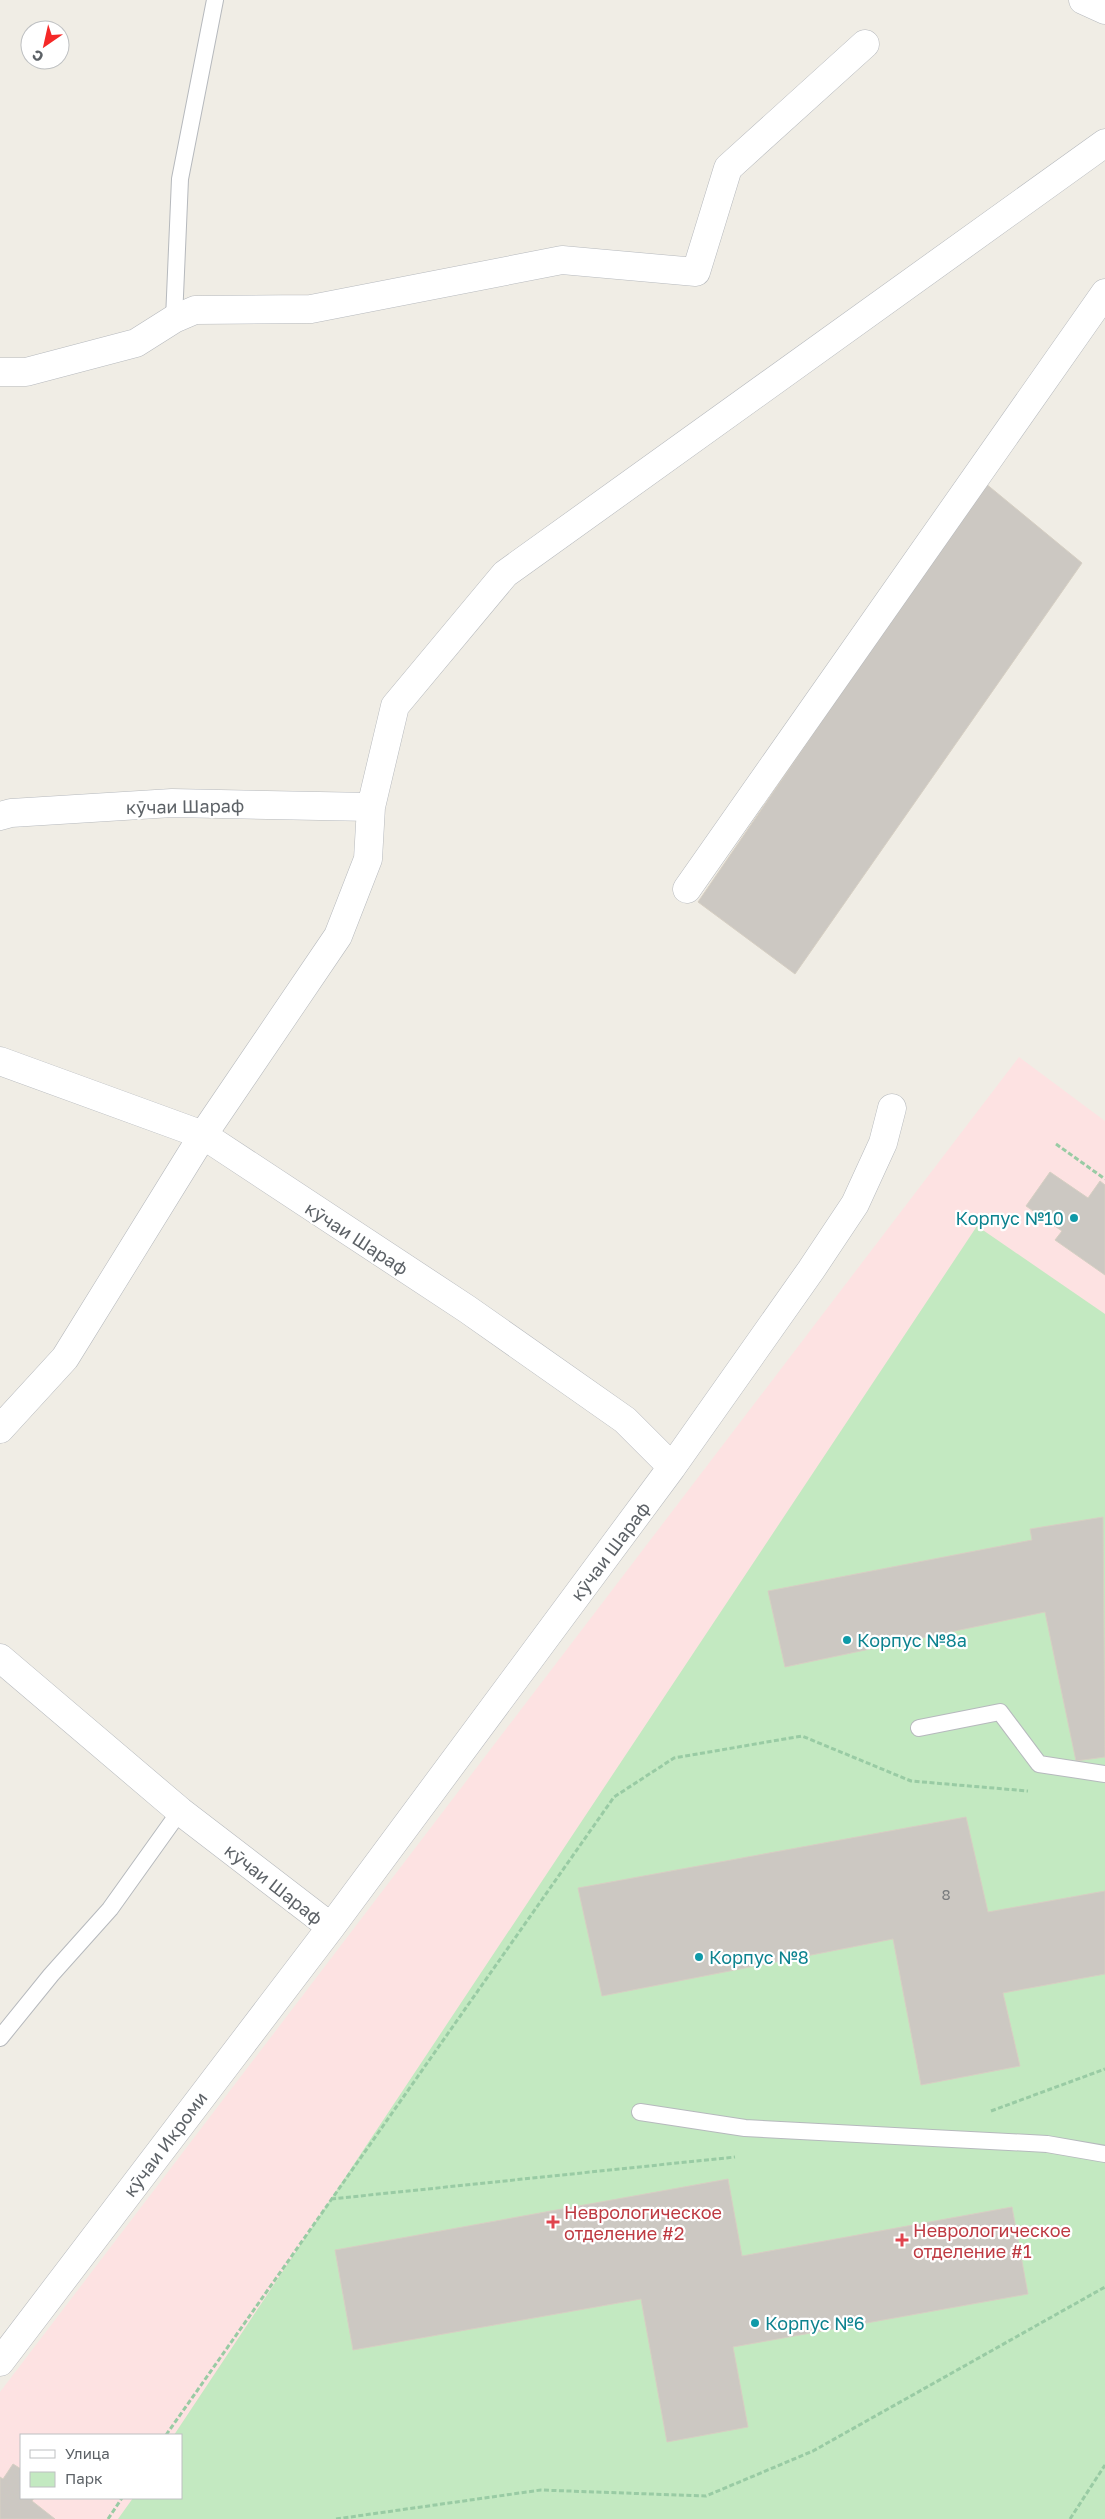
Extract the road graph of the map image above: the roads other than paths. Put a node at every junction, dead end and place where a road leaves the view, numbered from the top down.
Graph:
1 (215, 0) edge
2 (1083, 0) edge
3 (1105, 10) edge
4 (865, 44) dead end
5 (1105, 143) edge
6 (1105, 294) edge
7 (174, 320) junction
8 (0, 372) edge
9 (371, 807) junction
10 (0, 816) edge
11 (687, 890) dead end
12 (0, 1061) edge
13 (892, 1108) dead end
14 (203, 1135) junction
15 (0, 1428) edge
16 (672, 1467) junction
17 (0, 1658) edge
18 (919, 1728) dead end
19 (1105, 1774) edge
20 (180, 1811) junction
21 (330, 1928) junction
22 (0, 2038) edge
23 (640, 2112) dead end
24 (1105, 2154) edge
25 (0, 2362) edge

1 - 7 lane
2 - 3 street
4 - 7 street
5 - 9 street
6 - 11 street
7 - 8 street
9 - 10 street, кӯчаи Шараф
9 - 14 street
12 - 14 street, кӯчаи Шараф
13 - 16 street
14 - 15 street
14 - 16 street, кӯчаи Шараф
16 - 21 street, кӯчаи Шараф
17 - 20 street, кӯчаи Шараф
18 - 19 lane
20 - 21 street, кӯчаи Шараф
20 - 22 lane
21 - 25 street, кӯчаи Икроми
23 - 24 lane

